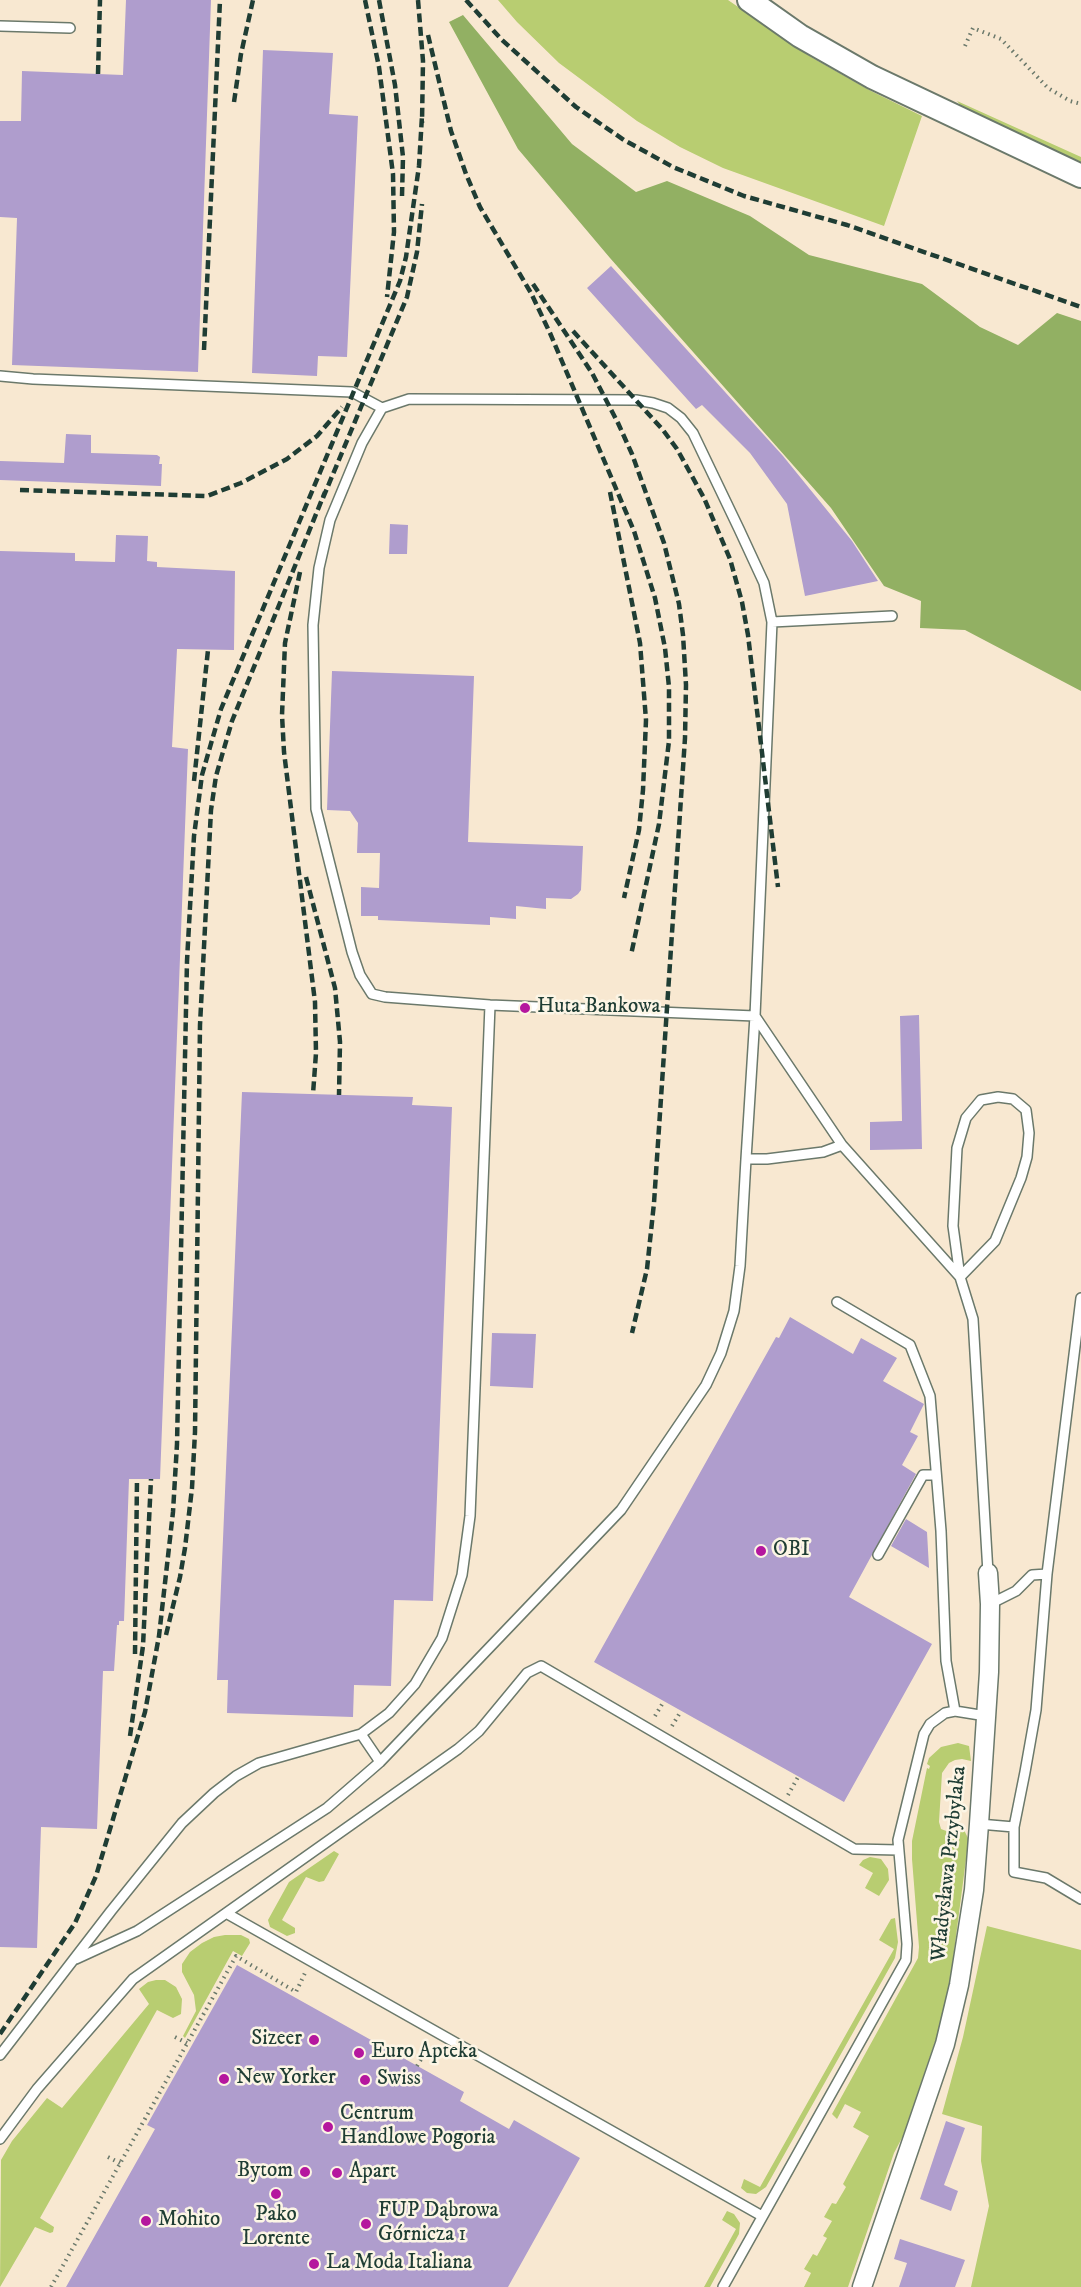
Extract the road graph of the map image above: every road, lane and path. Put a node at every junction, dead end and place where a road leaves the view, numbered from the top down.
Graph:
1 (749, 0) edge
2 (0, 26) edge
3 (70, 28) dead end
4 (964, 46) dead end
5 (1081, 104) edge
6 (1081, 176) edge
7 (0, 376) edge
8 (382, 408) junction
9 (892, 615) dead end
10 (772, 622) junction
11 (490, 1005) junction
12 (755, 1016) junction
13 (842, 1145) junction
14 (746, 1159) junction
15 (960, 1277) junction
16 (1081, 1298) edge
17 (837, 1302) dead end
18 (936, 1475) junction
19 (878, 1555) dead end
20 (988, 1573) joint
21 (1047, 1574) junction
22 (990, 1604) junction
23 (955, 1712) junction
24 (986, 1716) junction
25 (361, 1734) junction
26 (380, 1762) junction
27 (979, 1824) junction
28 (1014, 1827) junction
29 (898, 1850) junction
30 (1081, 1899) edge
31 (226, 1914) junction
32 (75, 1960) junction
33 (311, 1962) junction
34 (437, 2033) junction
35 (175, 2037) dead end
36 (187, 2043) junction
37 (2, 2050) edge
38 (417, 2066) dead end
39 (0, 2139) edge
40 (108, 2157) dead end
41 (120, 2163) junction
42 (762, 2216) junction
43 (51, 2287) edge
44 (723, 2287) edge
45 (862, 2287) edge

1 - 6 street
2 - 3 lane
4 - 5 path
7 - 8 lane
8 - 10 lane
8 - 11 lane
9 - 10 lane
10 - 12 lane
11 - 12 lane
11 - 25 lane
12 - 13 lane
12 - 14 lane
13 - 14 lane
13 - 15 lane
14 - 26 lane
15 - 15 lane
15 - 20 lane
16 - 21 lane
17 - 18 lane
18 - 19 lane
18 - 23 lane
20 - 22 street, Władysława Przybylaka
21 - 22 lane
21 - 28 lane
22 - 24 street, Władysława Przybylaka
23 - 24 lane
23 - 29 lane
24 - 27 street, Władysława Przybylaka
25 - 26 lane
25 - 32 lane
26 - 32 lane
27 - 28 lane
27 - 45 street, Władysława Przybylaka
28 - 30 lane
29 - 31 lane
29 - 42 lane
31 - 33 lane
31 - 39 lane
32 - 37 lane
33 - 34 lane
33 - 36 path
34 - 38 path
34 - 42 lane
35 - 36 path
36 - 41 path
40 - 41 path
41 - 43 path
42 - 44 lane

